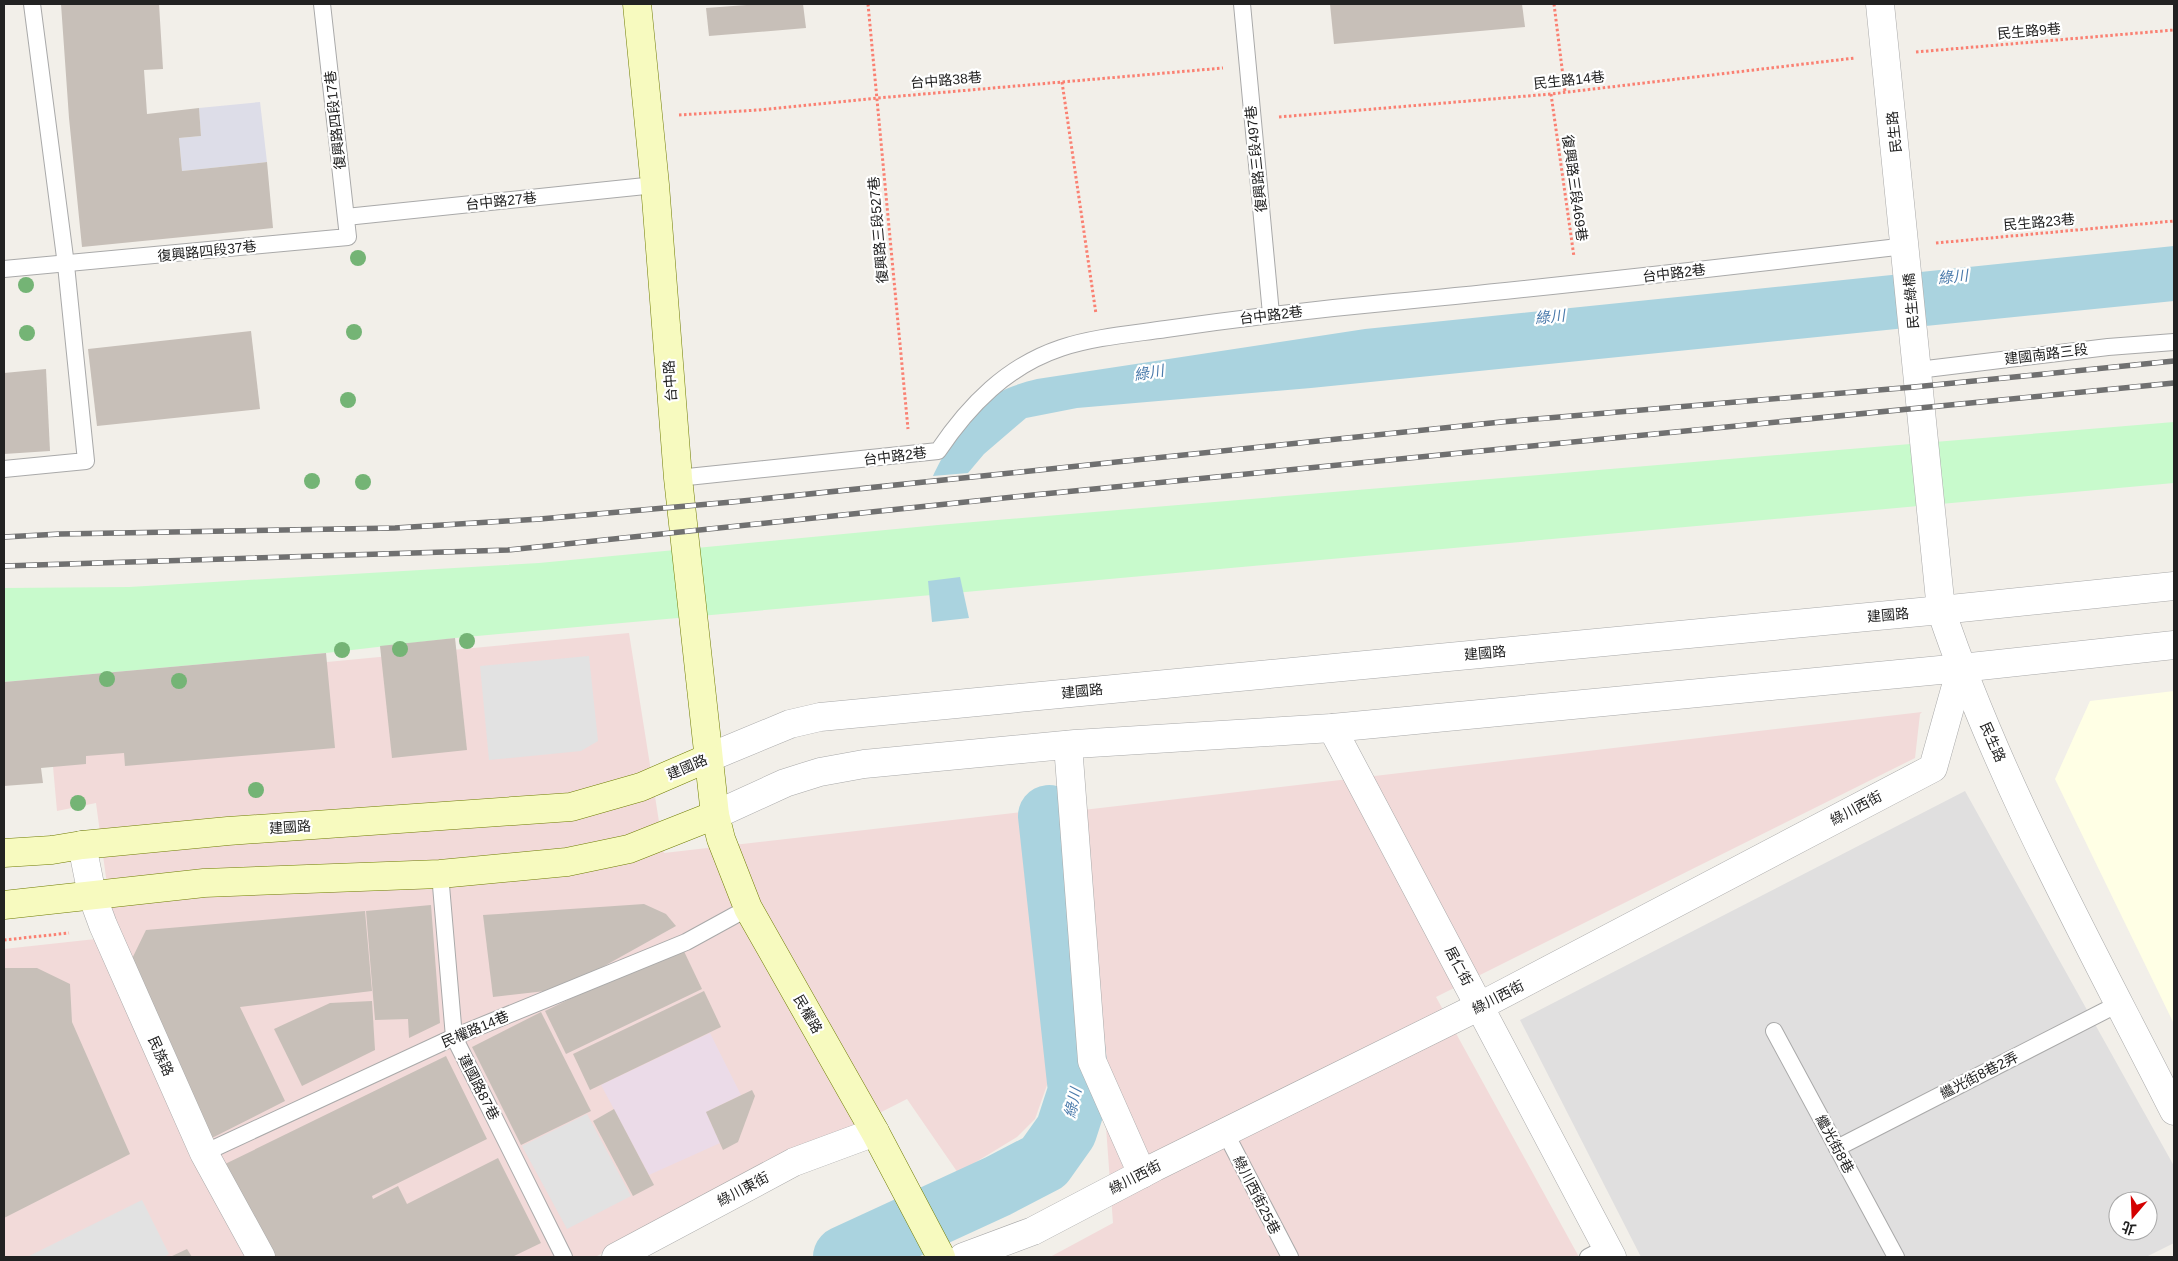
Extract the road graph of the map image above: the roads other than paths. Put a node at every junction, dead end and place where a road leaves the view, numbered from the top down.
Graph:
1 (32, 4) edge
2 (322, 4) edge
3 (637, 4) edge
4 (1242, 4) edge
5 (1880, 4) edge
6 (655, 185) junction
7 (346, 217) junction
8 (348, 237) joint
9 (1906, 253) junction
10 (66, 265) junction
11 (4, 269) edge
12 (1271, 314) junction
13 (1915, 342) joint
14 (2174, 342) edge
15 (1918, 370) junction
16 (4, 470) edge
17 (678, 478) junction
18 (2174, 586) edge
19 (1941, 610) junction
20 (2174, 645) edge
21 (1961, 668) junction
22 (1332, 728) junction
23 (1068, 745) junction
24 (708, 758) junction
25 (715, 815) junction
26 (82, 846) junction
27 (4, 853) edge
28 (440, 874) junction
29 (92, 895) junction
30 (4, 905) edge
31 (748, 908) junction
32 (2120, 1004) junction
33 (1480, 1006) junction
34 (1774, 1032) dead end
35 (454, 1037) junction
36 (2174, 1111) edge
37 (875, 1132) junction
38 (1225, 1132) junction
39 (1837, 1148) junction
40 (204, 1153) junction
41 (1142, 1174) junction
42 (1603, 1254) edge
43 (262, 1257) edge
44 (564, 1257) edge
45 (616, 1257) edge
46 (941, 1257) edge
47 (963, 1257) edge
48 (1290, 1257) edge
49 (1896, 1257) edge

1 - 10 lane
2 - 7 lane, 復興路四段17巷
3 - 6 main road, 台中路
4 - 12 lane, 復興路三段497巷
5 - 9 street, 民生路
6 - 7 lane, 台中路27巷
6 - 17 main road, 台中路
7 - 8 lane, 復興路四段17巷
8 - 10 lane, 復興路四段37巷
9 - 12 lane, 台中路2巷
9 - 13 street, 民生綠橋
10 - 11 lane, 復興路四段37巷
10 - 16 lane
12 - 17 lane, 台中路2巷
13 - 15 street, 民生路
14 - 15 lane, 建國南路三段
15 - 19 street, 民生路
17 - 24 main road, 台中路
18 - 19 street, 建國路
19 - 21 street, 民生路
19 - 24 street, 建國路
20 - 21 street
21 - 22 street
21 - 32 street, 民生路
21 - 33 street, 綠川西街
22 - 23 street
22 - 33 street, 居仁街
23 - 25 street
23 - 41 street
24 - 25 main road, 民權路
24 - 26 main road, 建國路
25 - 28 main road
25 - 31 main road, 民權路
26 - 27 main road, 建國路
26 - 29 street, 民族路
28 - 29 main road
28 - 35 lane, 建國路87巷
29 - 30 main road
29 - 40 street, 民族路
31 - 35 lane, 民權路14巷
31 - 37 main road, 民權路
32 - 36 street, 民生路
32 - 39 lane, 繼光街8巷2弄
33 - 38 street, 綠川西街
33 - 42 street, 居仁街
34 - 39 lane, 繼光街8巷
35 - 40 lane, 民權路14巷
35 - 44 lane, 建國路87巷
37 - 45 street, 綠川東街
37 - 46 main road, 民權路
38 - 41 street, 綠川西街
38 - 48 lane, 綠川西街25巷
39 - 49 lane, 繼光街8巷
40 - 43 street, 民族路
41 - 47 street, 綠川西街

